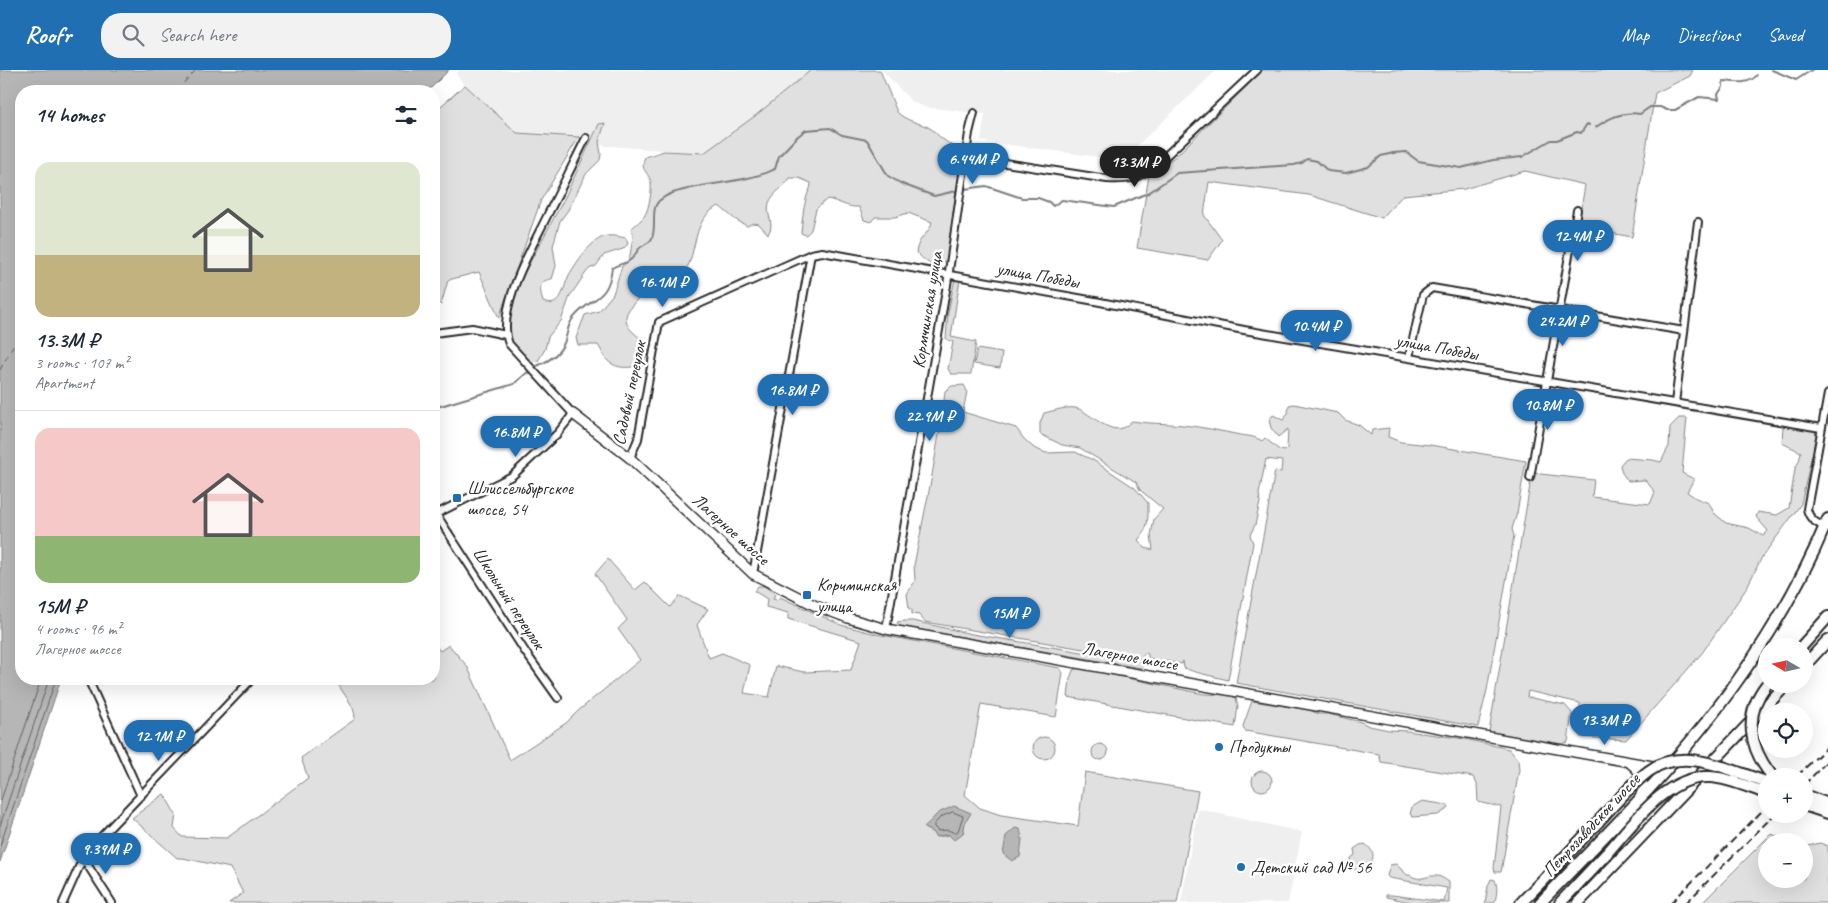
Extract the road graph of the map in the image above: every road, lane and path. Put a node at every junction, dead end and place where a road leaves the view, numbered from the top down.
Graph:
1 (1257, 70) edge
2 (974, 113) dead end
3 (586, 138) dead end
4 (967, 157) junction
5 (1577, 210) dead end
6 (1698, 222) dead end
7 (811, 254) junction
8 (948, 274) junction
9 (1558, 310) junction
10 (1684, 331) junction
11 (440, 332) edge
12 (506, 335) junction
13 (1409, 357) junction
14 (1546, 381) junction
15 (1828, 394) edge
16 (1675, 403) junction
17 (573, 414) junction
18 (1821, 428) junction
19 (630, 458) junction
20 (1530, 478) dead end
21 (440, 512) edge
22 (440, 522) edge
23 (1826, 523) edge
24 (753, 574) junction
25 (1828, 617) edge
26 (886, 629) junction
27 (1809, 638) edge
28 (1828, 640) edge
29 (1813, 656) edge
30 (91, 685) edge
31 (246, 685) edge
32 (1762, 693) edge
33 (1778, 693) edge
34 (558, 698) dead end
35 (1630, 763) junction
36 (1667, 768) junction
37 (1766, 768) edge
38 (1758, 779) edge
39 (1758, 791) edge
40 (142, 796) junction
41 (1640, 798) junction
42 (1813, 798) edge
43 (1828, 804) edge
44 (1813, 808) edge
45 (1828, 814) edge
46 (83, 858) junction
47 (63, 903) edge
48 (112, 903) edge
49 (1520, 903) edge
50 (1540, 903) edge
51 (1560, 903) edge
52 (1578, 903) edge

1 - 4 street
2 - 4 street, Кормчинская улица
3 - 12 street
4 - 8 street, Кормчинская улица
5 - 9 street
6 - 10 street
7 - 8 street, улица Победы
7 - 19 street, Садовый переулок
7 - 24 street
8 - 13 street, улица Победы
8 - 26 street, Кормчинская улица
9 - 10 street
9 - 13 street
9 - 14 street
10 - 16 street
11 - 12 street
12 - 17 street
13 - 14 street, улица Победы
14 - 16 street, улица Победы
14 - 20 street
15 - 18 street
16 - 18 street, улица Победы
17 - 19 street, Лагерное шоссе
17 - 21 street
18 - 23 street
19 - 24 street, Лагерное шоссе
22 - 34 street, Школьный переулок
23 - 36 main road, Петрозаводское шоссе
24 - 26 street, Лагерное шоссе
25 - 27 main road
26 - 35 street, Лагерное шоссе
28 - 29 main road
30 - 40 street
31 - 40 street
32 - 37 main road, bridge
33 - 52 main road
35 - 36 street, Лагерное шоссе
35 - 41 street
36 - 41 main road, Петрозаводское шоссе
38 - 49 main road, bridge
39 - 51 main road, bridge
40 - 46 street
41 - 50 main road, Петрозаводское шоссе
42 - 43 main road
44 - 45 main road
46 - 47 street
46 - 48 street

